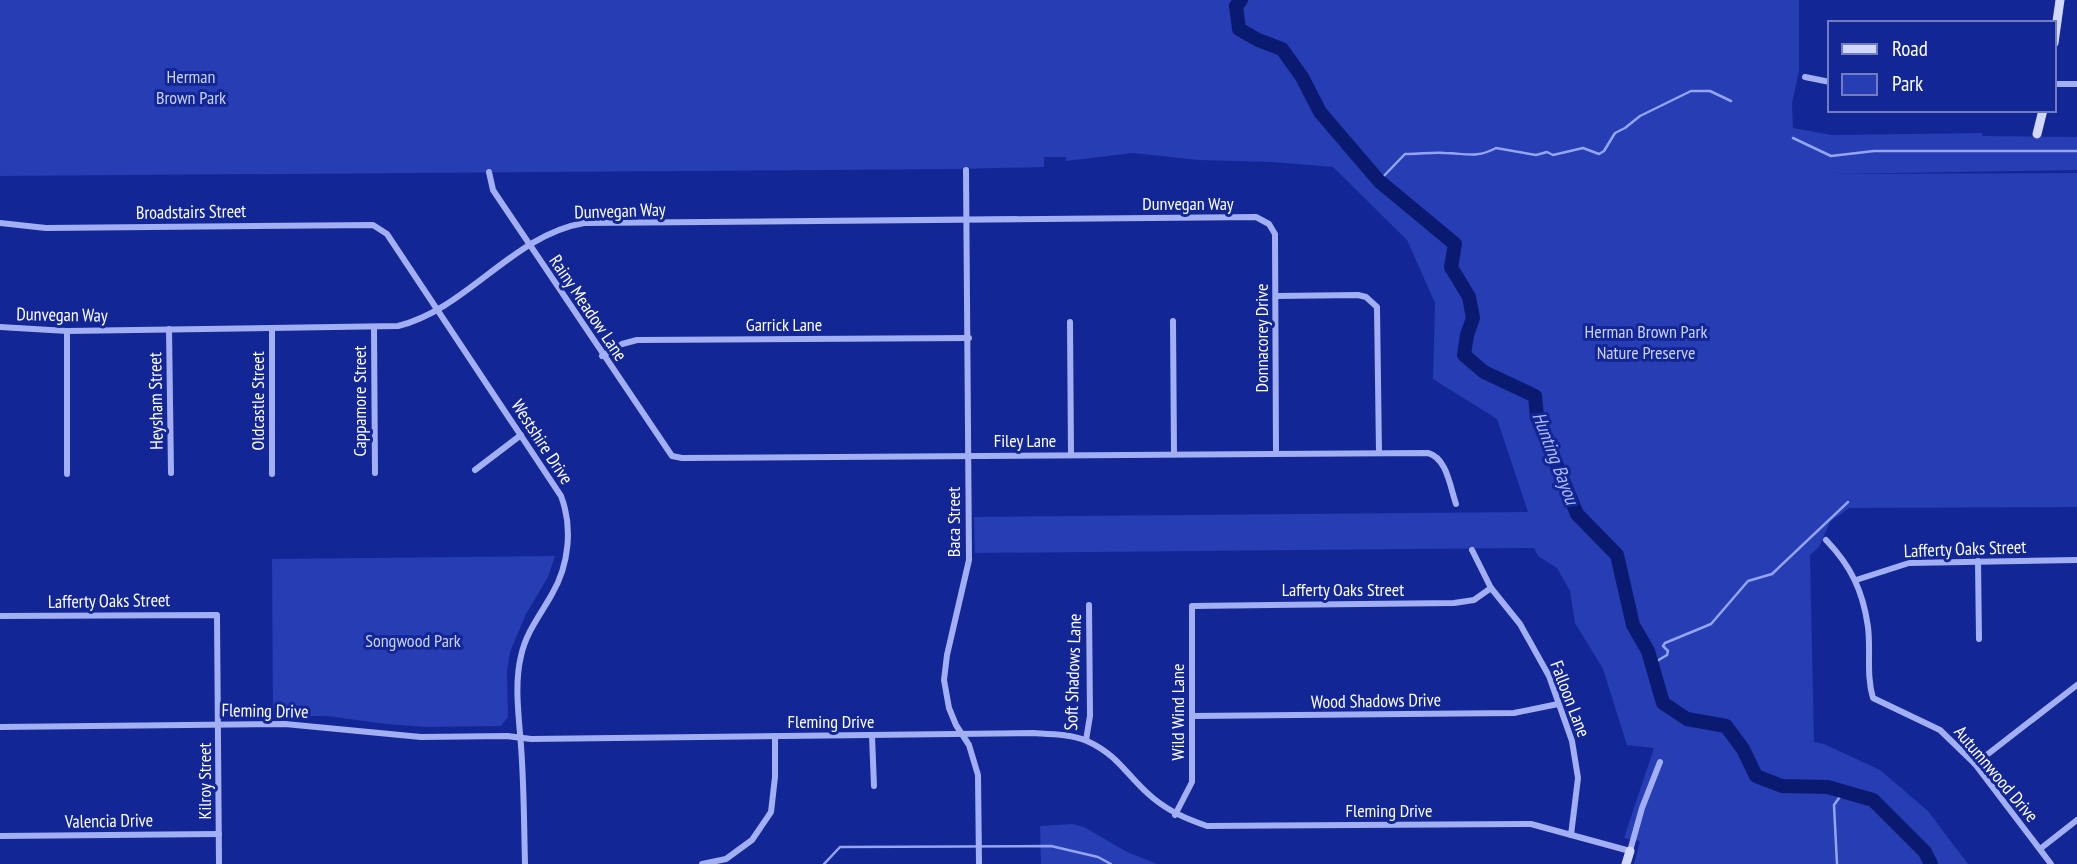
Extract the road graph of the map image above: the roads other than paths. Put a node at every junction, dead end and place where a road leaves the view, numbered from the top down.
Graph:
1 (2060, 0) edge
2 (2056, 29) edge
3 (1805, 77) dead end
4 (1828, 82) edge
5 (2056, 84) edge
6 (2077, 84) edge
7 (2042, 112) edge
8 (2037, 134) dead end
9 (966, 170) dead end
10 (489, 172) dead end
11 (968, 220) junction
12 (0, 223) edge
13 (1269, 224) joint
14 (382, 228) joint
15 (530, 247) junction
16 (1276, 296) junction
17 (437, 309) junction
18 (1172, 321) dead end
19 (1070, 322) dead end
20 (0, 327) edge
21 (272, 328) junction
22 (374, 328) junction
23 (169, 329) junction
24 (67, 331) junction
25 (969, 338) junction
26 (603, 356) junction
27 (521, 435) junction
28 (1276, 453) junction
29 (1379, 453) junction
30 (1174, 454) junction
31 (1071, 455) junction
32 (672, 456) joint
33 (969, 456) junction
34 (475, 470) dead end
35 (171, 473) dead end
36 (375, 473) dead end
37 (67, 474) dead end
38 (272, 474) dead end
39 (1456, 504) dead end
40 (1826, 540) dead end
41 (1472, 550) dead end
42 (2077, 560) edge
43 (1978, 561) junction
44 (1857, 580) junction
45 (1491, 588) junction
46 (1089, 605) dead end
47 (1192, 606) joint
48 (218, 615) joint
49 (0, 616) edge
50 (1979, 639) dead end
51 (2077, 685) edge
52 (1558, 704) junction
53 (1192, 716) junction
54 (218, 725) junction
55 (0, 727) edge
56 (962, 734) junction
57 (775, 736) junction
58 (872, 736) junction
59 (520, 737) junction
60 (1086, 740) junction
61 (1660, 762) dead end
62 (1975, 764) junction
63 (874, 786) dead end
64 (1175, 815) junction
65 (2077, 820) edge
66 (219, 834) junction
67 (1571, 835) junction
68 (0, 836) edge
69 (2040, 849) junction
70 (1630, 851) junction
71 (219, 864) edge
72 (525, 864) edge
73 (702, 864) edge
74 (979, 864) edge
75 (1626, 864) edge
76 (2051, 864) edge

1 - 2 street
3 - 4 street
5 - 6 street
7 - 8 street
9 - 11 street, Baca Street
10 - 15 street, Rainy Meadow Lane
11 - 13 street, Dunvegan Way
11 - 15 street, Dunvegan Way
11 - 25 street, Baca Street
12 - 14 street, Broadstairs Street
13 - 16 street, Donnacorey Drive
14 - 17 street, Westshire Drive
15 - 17 street, Dunvegan Way
15 - 26 street, Rainy Meadow Lane
16 - 28 street, Donnacorey Drive
16 - 29 street
17 - 22 street, Dunvegan Way
17 - 27 street, Westshire Drive
18 - 30 street
19 - 31 street
20 - 24 street, Dunvegan Way
21 - 22 street, Dunvegan Way
21 - 23 street, Dunvegan Way
21 - 38 street, Oldcastle Street
22 - 36 street, Cappamore Street
23 - 24 street, Dunvegan Way
23 - 35 street, Heysham Street
24 - 37 street
25 - 26 street, Garrick Lane
25 - 33 street, Baca Street
26 - 32 street, Rainy Meadow Lane
27 - 34 street
27 - 59 street, Westshire Drive
28 - 29 street, Filey Lane
28 - 30 street, Filey Lane
29 - 39 street, Filey Lane
30 - 31 street, Filey Lane
31 - 33 street, Filey Lane
32 - 33 street, Filey Lane
33 - 56 street, Baca Street
40 - 44 street, Autumnwood Drive
41 - 45 street, Falloon Lane
42 - 43 street, Lafferty Oaks Street
43 - 44 street, Lafferty Oaks Street
43 - 50 street
44 - 62 street, Autumnwood Drive
45 - 47 street, Lafferty Oaks Street
45 - 52 street, Falloon Lane
46 - 60 street, Soft Shadows Lane
47 - 53 street, Wild Wind Lane
48 - 49 street, Lafferty Oaks Street
48 - 54 street, Kilroy Street
51 - 62 street
52 - 53 street, Wood Shadows Drive
52 - 67 street, Falloon Lane
53 - 64 street, Wild Wind Lane
54 - 55 street, Fleming Drive
54 - 59 street, Fleming Drive
54 - 66 street, Kilroy Street
56 - 58 street, Fleming Drive
56 - 60 street, Fleming Drive
56 - 74 street, Baca Street
57 - 58 street, Fleming Drive
57 - 59 street, Fleming Drive
57 - 73 street
58 - 63 street
59 - 72 street, Westshire Drive
60 - 64 street, Fleming Drive
61 - 70 street
62 - 69 street, Autumnwood Drive
64 - 67 street, Fleming Drive
65 - 69 street
66 - 68 street, Valencia Drive
66 - 71 street, Kilroy Street
67 - 70 street, Fleming Drive
69 - 76 street, Autumnwood Drive
70 - 75 street

